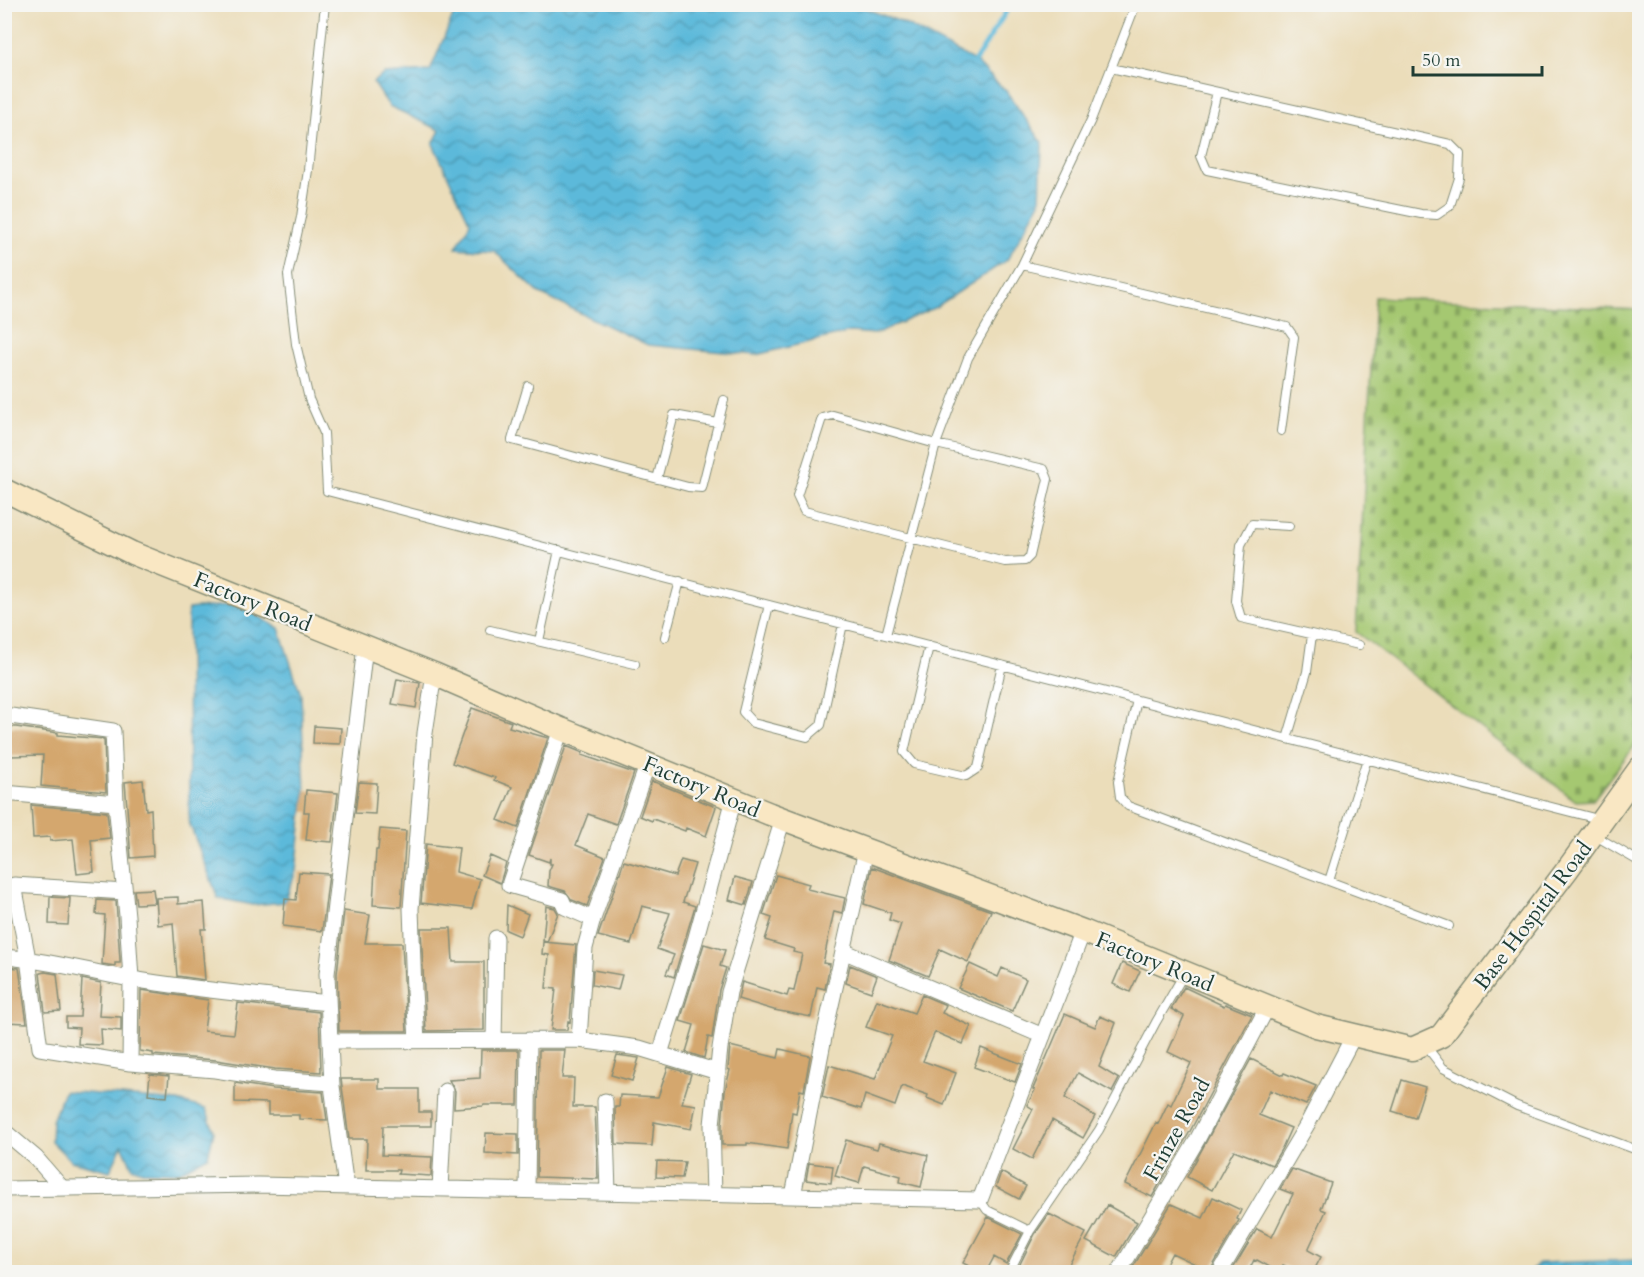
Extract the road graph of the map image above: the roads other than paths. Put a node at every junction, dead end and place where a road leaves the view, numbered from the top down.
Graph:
1 (324, 4) edge
2 (1136, 4) edge
3 (1111, 68) junction
4 (1217, 92) junction
5 (1022, 265) junction
6 (528, 386) dead end
7 (724, 400) dead end
8 (718, 423) junction
9 (1281, 431) dead end
10 (936, 444) junction
11 (657, 479) junction
12 (4, 490) edge
13 (1289, 526) dead end
14 (912, 538) junction
15 (559, 550) junction
16 (680, 581) junction
17 (769, 604) junction
18 (843, 624) junction
19 (490, 630) dead end
20 (1312, 634) junction
21 (886, 635) junction
22 (665, 637) dead end
23 (539, 641) junction
24 (1359, 645) dead end
25 (365, 646) junction
26 (929, 646) junction
27 (635, 664) dead end
28 (1002, 665) junction
29 (434, 674) junction
30 (1137, 700) junction
31 (4, 715) edge
32 (561, 729) junction
33 (1287, 739) junction
34 (1367, 759) junction
35 (648, 763) junction
36 (1640, 768) edge
37 (4, 793) edge
38 (734, 799) junction
39 (116, 803) junction
40 (783, 819) junction
41 (1598, 827) junction
42 (866, 850) junction
43 (1640, 862) edge
44 (1329, 881) junction
45 (125, 892) junction
46 (593, 919) junction
47 (1449, 926) dead end
48 (1083, 931) junction
49 (496, 938) dead end
50 (843, 951) junction
51 (4, 957) edge
52 (28, 959) junction
53 (1185, 973) junction
54 (131, 979) junction
55 (328, 1003) junction
56 (1268, 1006) junction
57 (1353, 1035) junction
58 (1043, 1036) junction
59 (417, 1040) junction
60 (494, 1040) junction
61 (529, 1040) junction
62 (579, 1040) junction
63 (330, 1041) junction
64 (1418, 1046) junction
65 (660, 1054) junction
66 (130, 1063) junction
67 (718, 1072) junction
68 (332, 1083) junction
69 (445, 1091) dead end
70 (605, 1101) dead end
71 (4, 1131) edge
72 (1640, 1151) edge
73 (346, 1187) junction
74 (62, 1188) junction
75 (4, 1189) edge
76 (440, 1189) junction
77 (527, 1190) junction
78 (608, 1192) junction
79 (714, 1194) junction
80 (793, 1196) junction
81 (980, 1200) junction
82 (1030, 1232) junction
83 (1009, 1272) edge
84 (1119, 1272) edge
85 (1220, 1272) edge

1 - 15 lane
2 - 3 lane
3 - 4 lane
3 - 5 lane
4 - 4 lane
5 - 9 lane
5 - 10 lane
6 - 11 lane
7 - 8 lane
8 - 11 lane
8 - 11 lane
10 - 14 lane
10 - 14 lane
10 - 14 lane
12 - 25 street, Factory Road
13 - 20 lane
14 - 21 lane
15 - 16 lane
15 - 23 lane
16 - 17 lane
16 - 22 lane
17 - 18 lane
17 - 18 lane
18 - 21 lane
19 - 23 lane
20 - 24 lane
20 - 33 lane
21 - 26 lane
23 - 27 lane
25 - 29 street, Factory Road
25 - 55 street
26 - 28 lane
26 - 28 lane
28 - 30 lane
29 - 32 street, Factory Road
29 - 59 street
30 - 33 lane
30 - 44 lane
31 - 39 street
32 - 35 street, Factory Road
32 - 46 street
33 - 34 lane
34 - 41 lane
34 - 44 lane
35 - 38 street, Factory Road
35 - 46 street
36 - 41 street, Base Hospital Road
37 - 39 street
38 - 40 street, Factory Road
38 - 65 street
39 - 45 street
40 - 42 street, Factory Road
40 - 67 street
41 - 43 lane
41 - 64 street, Base Hospital Road
42 - 48 street, Factory Road
42 - 50 street
44 - 47 lane
45 - 52 street
45 - 54 street
46 - 62 street
48 - 53 street, Factory Road
48 - 58 street
49 - 60 street
50 - 58 street
50 - 80 street
51 - 52 street
52 - 54 street
52 - 66 street
53 - 56 street, Factory Road
53 - 82 lane
54 - 55 street
54 - 66 street
55 - 63 street
56 - 57 street, Factory Road
56 - 84 street, Frinze Road
57 - 64 street, Factory Road
57 - 85 street
58 - 81 street
59 - 60 street
59 - 63 street
60 - 61 street
61 - 62 street
61 - 77 street
62 - 65 street
63 - 68 street
64 - 72 lane
65 - 67 street
66 - 68 street
67 - 79 street
68 - 73 street
69 - 76 street
70 - 78 street
71 - 74 street
73 - 74 street
73 - 76 street
74 - 75 street
76 - 77 street
77 - 78 street
78 - 79 street
79 - 80 street
80 - 81 street
81 - 82 lane
82 - 83 lane

